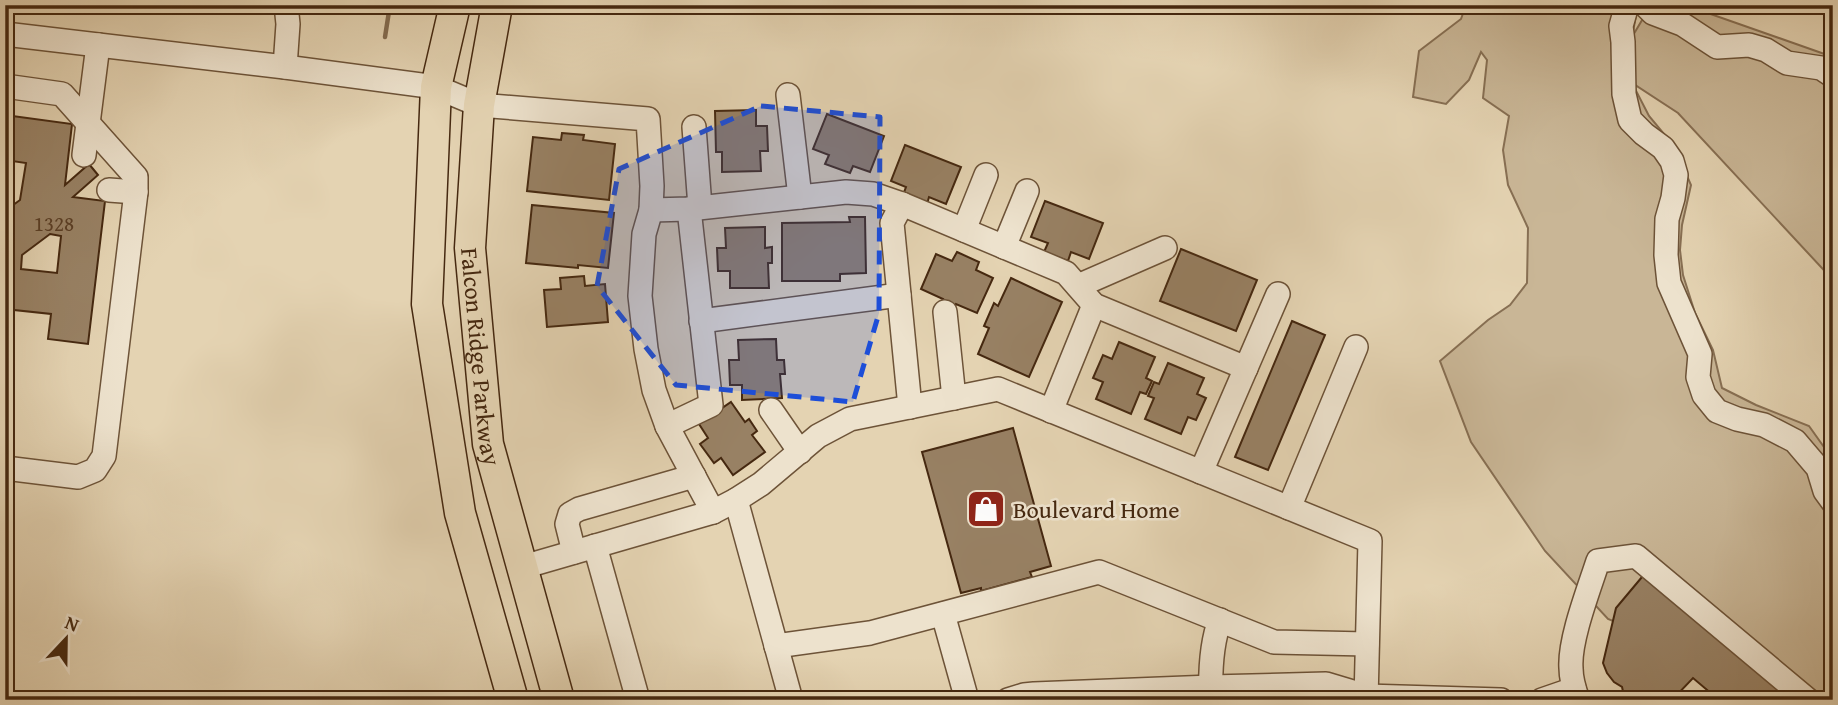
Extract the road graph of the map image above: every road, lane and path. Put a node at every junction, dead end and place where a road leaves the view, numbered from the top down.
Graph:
1 (455, 5) edge
2 (497, 5) edge
3 (1627, 5) edge
4 (1645, 5) edge
5 (290, 12) edge
6 (5, 34) edge
7 (98, 45) junction
8 (285, 67) junction
9 (1833, 76) edge
10 (5, 86) edge
11 (436, 87) junction
12 (789, 95) dead end
13 (480, 104) junction
14 (88, 121) junction
15 (694, 127) dead end
16 (84, 155) dead end
17 (986, 175) dead end
18 (109, 190) dead end
19 (1027, 191) dead end
20 (136, 192) junction
21 (800, 197) junction
22 (902, 204) junction
23 (695, 208) junction
24 (651, 210) junction
25 (964, 230) junction
26 (1004, 247) junction
27 (1166, 248) dead end
28 (1077, 286) junction
29 (1278, 294) dead end
30 (899, 295) junction
31 (1094, 304) junction
32 (945, 312) dead end
33 (701, 321) junction
34 (1356, 347) dead end
35 (1246, 368) junction
36 (954, 398) junction
37 (910, 407) junction
38 (771, 410) dead end
39 (1051, 411) junction
40 (667, 426) junction
41 (800, 452) junction
42 (5, 468) edge
43 (1201, 472) junction
44 (694, 476) junction
45 (736, 500) junction
46 (1833, 502) edge
47 (1289, 508) junction
48 (713, 512) junction
49 (585, 549) junction
50 (523, 567) junction
51 (943, 614) junction
52 (1220, 620) junction
53 (1367, 644) junction
54 (776, 646) junction
55 (1329, 692) edge
56 (1211, 693) edge
57 (1576, 694) edge
58 (1164, 695) edge
59 (1034, 697) edge
60 (1366, 698) edge
61 (513, 700) edge
62 (559, 700) edge
63 (638, 700) edge
64 (791, 700) edge
65 (967, 700) edge
66 (1008, 700) edge
67 (1501, 700) edge
68 (1542, 700) edge
69 (1808, 700) edge

1 - 11 main road, Falcon Ridge Parkway
2 - 13 main road, Falcon Ridge Parkway
3 - 46 street
4 - 9 street
5 - 8 street
6 - 7 street
7 - 8 street
7 - 14 street
8 - 11 street
10 - 14 street
11 - 13 street
11 - 61 main road, Falcon Ridge Parkway
12 - 21 street
13 - 24 street
13 - 50 main road, Falcon Ridge Parkway
14 - 16 street
14 - 20 street
15 - 23 street
17 - 25 street
18 - 20 street
19 - 26 street
20 - 42 street
21 - 22 street
21 - 23 street
22 - 25 street
22 - 30 street
23 - 24 street
23 - 33 street
24 - 40 street
25 - 26 street
26 - 28 street
27 - 28 street
28 - 31 street
29 - 35 street
30 - 33 street
30 - 37 street
31 - 35 street
31 - 39 street
32 - 36 street
33 - 40 street
34 - 47 street
35 - 43 street
36 - 37 street
36 - 39 street
37 - 41 street
38 - 41 street
39 - 43 street
40 - 44 street
41 - 45 street
43 - 47 street
44 - 48 street
44 - 49 street
45 - 48 street
45 - 54 street
47 - 53 street
48 - 49 street
49 - 50 street
49 - 63 street
50 - 62 main road, Falcon Ridge Parkway
51 - 52 street
51 - 54 street
51 - 65 street
52 - 53 street
52 - 56 street
53 - 60 street
54 - 64 street
55 - 56 street
55 - 60 street
56 - 58 street
57 - 68 street
57 - 69 street
58 - 59 street
59 - 66 street
60 - 67 street

